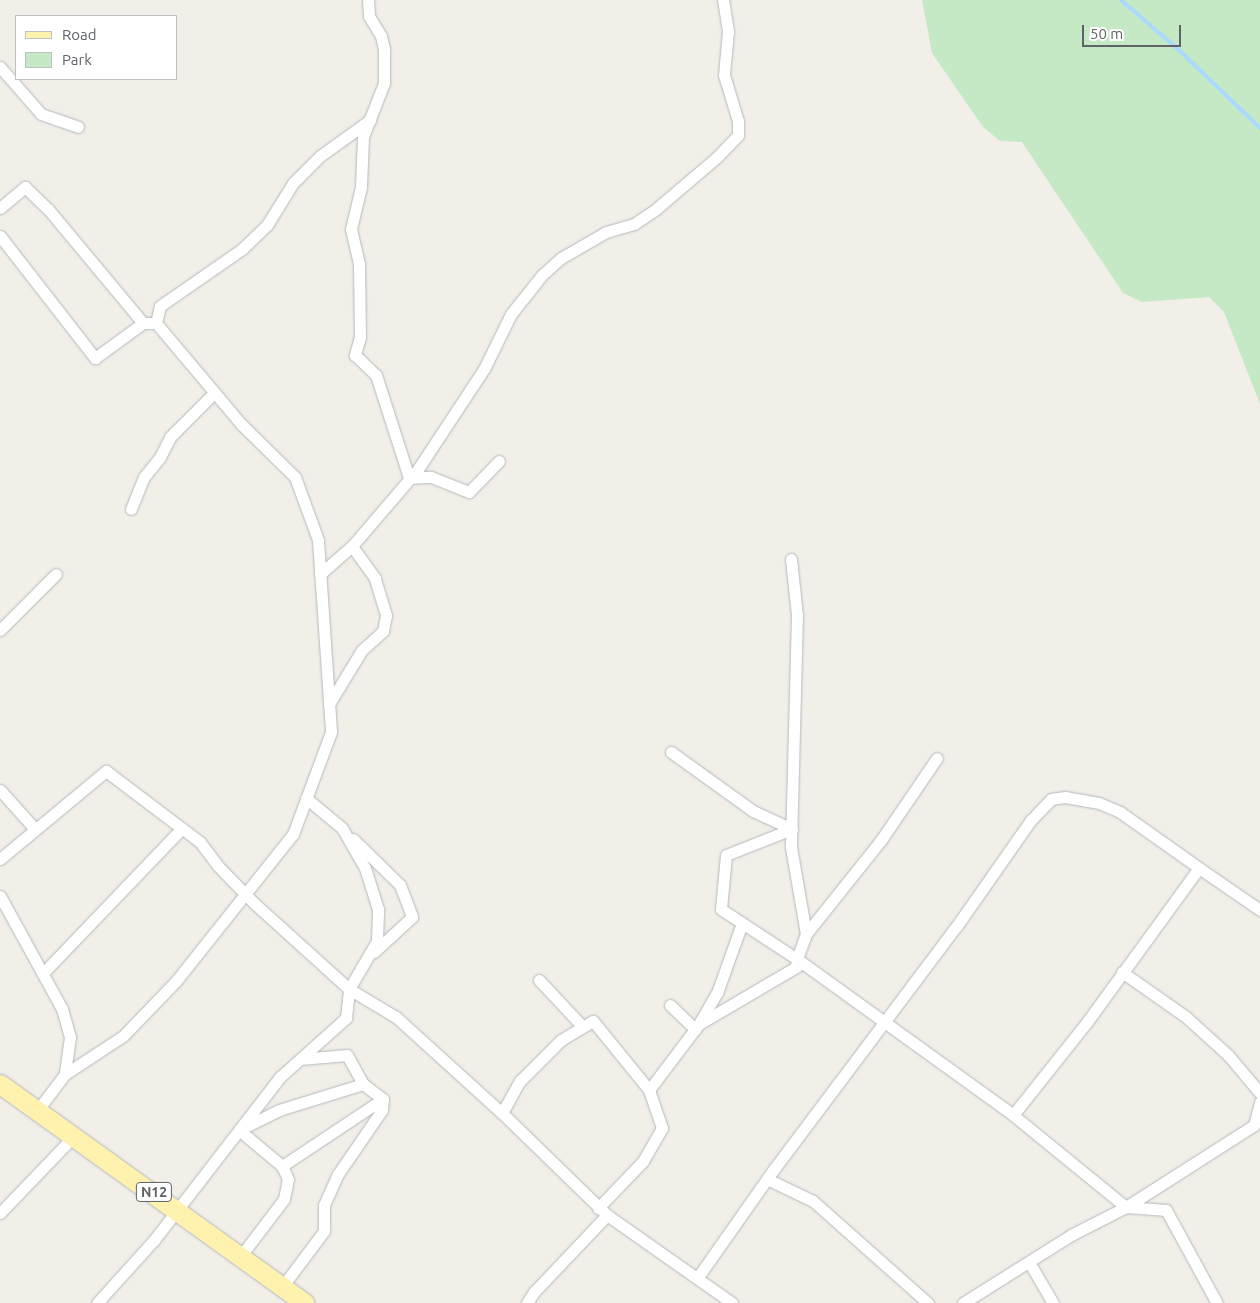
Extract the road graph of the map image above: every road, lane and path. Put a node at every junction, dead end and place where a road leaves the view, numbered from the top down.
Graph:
1 (368, 0) edge
2 (723, 0) edge
3 (0, 68) edge
4 (371, 119) junction
5 (78, 127) dead end
6 (0, 208) edge
7 (0, 236) edge
8 (143, 323) junction
9 (156, 323) junction
10 (214, 393) junction
11 (499, 461) dead end
12 (409, 478) junction
13 (131, 509) dead end
14 (352, 546) junction
15 (791, 559) dead end
16 (56, 574) dead end
17 (320, 574) junction
18 (0, 630) edge
19 (329, 704) junction
20 (671, 752) dead end
21 (937, 758) dead end
22 (0, 790) edge
23 (306, 798) junction
24 (342, 828) junction
25 (35, 829) junction
26 (792, 829) junction
27 (180, 830) junction
28 (0, 859) edge
29 (1199, 868) junction
30 (245, 892) junction
31 (0, 896) edge
32 (1260, 910) edge
33 (742, 923) junction
34 (806, 934) junction
35 (367, 958) junction
36 (797, 959) junction
37 (44, 972) junction
38 (1122, 972) junction
39 (539, 980) dead end
40 (349, 989) junction
41 (670, 1006) dead end
42 (884, 1024) junction
43 (583, 1026) junction
44 (697, 1027) junction
45 (300, 1059) junction
46 (65, 1074) junction
47 (0, 1084) edge
48 (363, 1084) junction
49 (650, 1090) junction
50 (1260, 1093) edge
51 (383, 1099) junction
52 (1260, 1102) edge
53 (37, 1111) junction
54 (502, 1113) junction
55 (1013, 1115) junction
56 (239, 1130) junction
57 (73, 1137) junction
58 (282, 1166) junction
59 (767, 1179) junction
60 (1126, 1207) junction
61 (177, 1208) junction
62 (603, 1211) junction
63 (0, 1213) edge
64 (240, 1257) junction
65 (1029, 1262) junction
66 (698, 1277) junction
67 (282, 1286) junction
68 (97, 1303) edge
69 (306, 1303) edge
70 (528, 1303) edge
71 (732, 1303) edge
72 (928, 1303) edge
73 (963, 1303) edge
74 (1053, 1303) edge
75 (1217, 1303) edge

1 - 4 street
2 - 12 street
3 - 5 street
4 - 9 street
4 - 12 street
6 - 8 street
7 - 8 street
8 - 9 street
9 - 10 street
10 - 13 street
10 - 17 street
11 - 12 street
12 - 14 street
14 - 17 street
14 - 19 street
15 - 26 street
16 - 18 street
17 - 19 street
19 - 23 street
20 - 26 street
21 - 34 street
22 - 25 street
23 - 24 street
23 - 30 street
24 - 35 street
24 - 35 street
25 - 27 street
25 - 28 street
26 - 33 street
26 - 34 street
27 - 30 street
27 - 37 street
29 - 32 street
29 - 38 street
29 - 42 street
30 - 40 street
30 - 46 street
31 - 37 street
33 - 36 street
33 - 44 street
34 - 36 street
35 - 40 street
36 - 42 street
36 - 44 street
37 - 46 street
38 - 50 street
38 - 55 street
39 - 43 street
40 - 45 street
40 - 54 street
41 - 44 street
42 - 55 street
42 - 59 street
43 - 49 street
43 - 54 street
44 - 49 street
45 - 48 street
45 - 56 street
46 - 53 street
47 - 53 main road, N12
48 - 51 street
48 - 56 street
49 - 62 street
51 - 58 street
51 - 67 street
52 - 60 street
53 - 57 main road, N12
54 - 62 street
55 - 60 street
56 - 58 street
56 - 61 street
57 - 61 main road, N12
57 - 63 street
58 - 64 street
59 - 66 street
59 - 72 street
60 - 65 street
60 - 75 street
61 - 64 main road, N12
61 - 68 street
62 - 66 street
62 - 70 street
64 - 67 main road, N12
65 - 73 street
65 - 74 street
66 - 71 street
67 - 69 main road, N12

